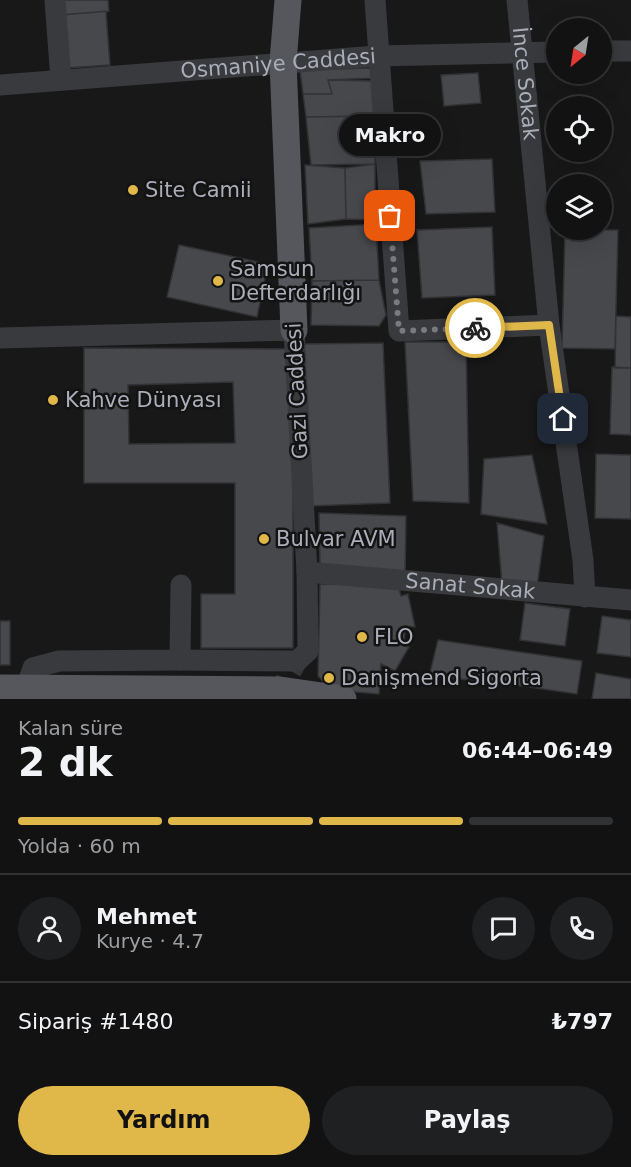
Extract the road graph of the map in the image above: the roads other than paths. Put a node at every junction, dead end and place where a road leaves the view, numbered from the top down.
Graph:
1 (55, 0) edge
2 (288, 0) edge
3 (375, 0) edge
4 (517, 0) edge
5 (612, 51) edge
6 (631, 51) edge
7 (522, 52) junction
8 (546, 52) edge
9 (377, 56) junction
10 (284, 62) junction
11 (61, 80) junction
12 (0, 85) edge
13 (549, 325) junction
14 (294, 330) junction
15 (0, 339) edge
16 (307, 572) junction
17 (181, 585) dead end
18 (585, 597) junction
19 (631, 600) edge
20 (180, 660) junction
21 (13, 688) edge
22 (343, 699) edge

1 - 11 street
2 - 10 main road, Gazi Caddesi
3 - 9 street
4 - 7 street, İnce Sokak
5 - 6 street
7 - 8 street, Osmaniye Caddesi
7 - 9 street, Osmaniye Caddesi
7 - 13 street, İnce Sokak
9 - 10 street, Osmaniye Caddesi
9 - 13 street
10 - 11 street, Osmaniye Caddesi
10 - 14 main road, Gazi Caddesi
11 - 12 street, Osmaniye Caddesi
13 - 18 street, İnce Sokak
14 - 15 street
14 - 16 street, Gazi Caddesi
16 - 18 street, Sanat Sokak
16 - 20 street, Gazi Caddesi
17 - 20 street
18 - 19 street, Sanat Sokak
20 - 21 street, Gazi Caddesi
21 - 22 main road

